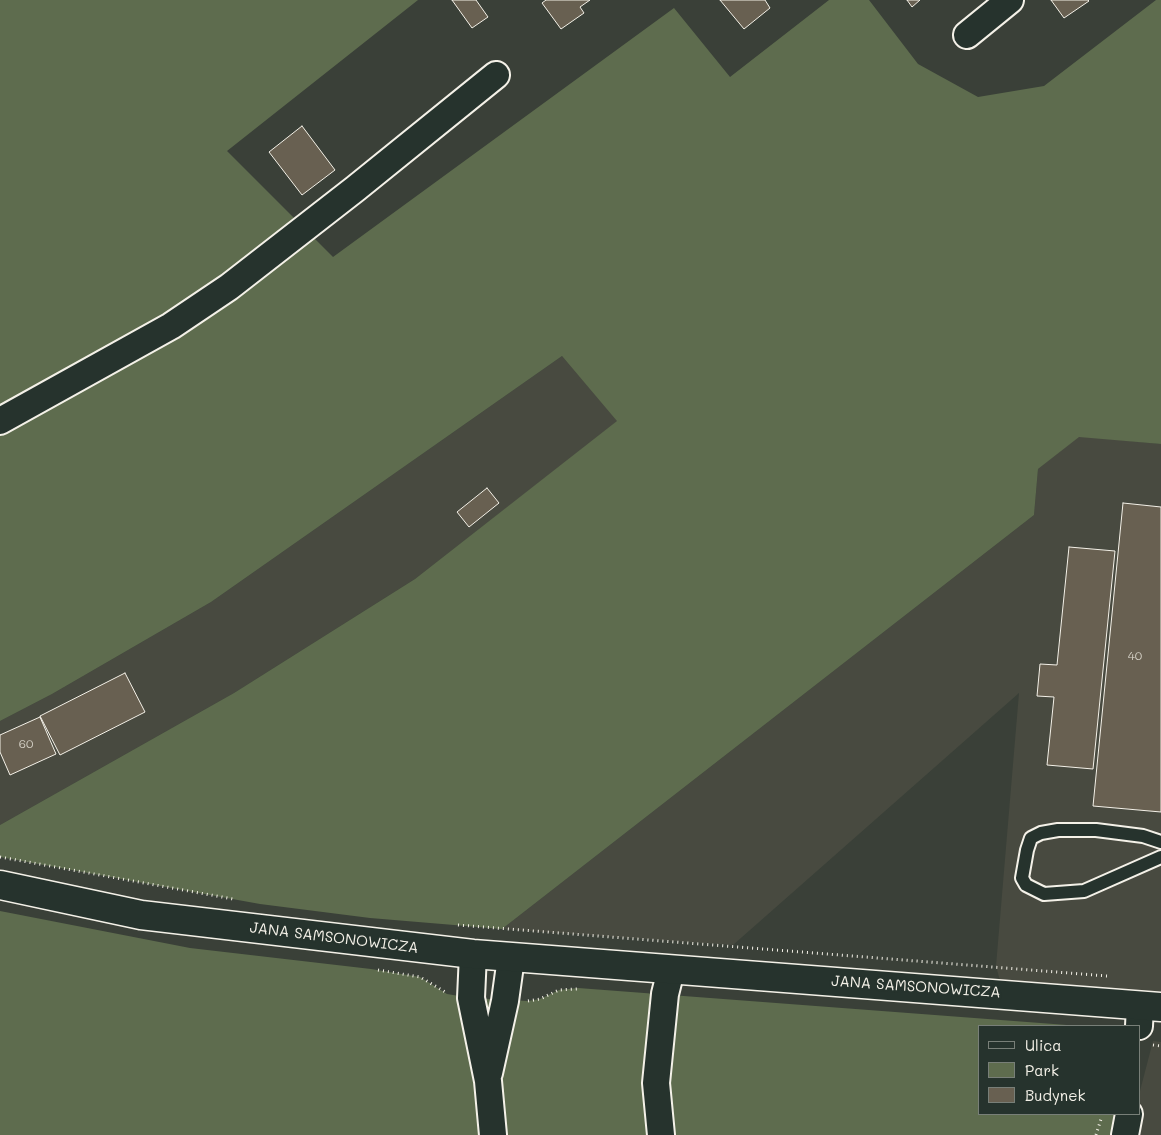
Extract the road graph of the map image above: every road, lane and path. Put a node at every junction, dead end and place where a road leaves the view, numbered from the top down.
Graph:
1 (1010, 0) edge
2 (967, 35) dead end
3 (496, 75) dead end
4 (0, 421) edge
5 (1161, 842) edge
6 (0, 857) edge
7 (1161, 857) edge
8 (0, 885) edge
9 (241, 900) dead end
10 (455, 925) dead end
11 (473, 954) junction
12 (511, 958) junction
13 (671, 970) junction
14 (1114, 976) dead end
15 (1146, 1013) edge
16 (488, 1081) junction
17 (1102, 1115) edge
18 (1129, 1115) edge
19 (493, 1135) edge
20 (661, 1135) edge
21 (1096, 1135) edge
22 (1125, 1135) edge

1 - 2 street
3 - 4 street
5 - 7 lane
6 - 9 path
8 - 11 main road, JANA SAMSONOWICZA
10 - 14 path
11 - 12 main road, JANA SAMSONOWICZA
11 - 16 street
12 - 13 main road, JANA SAMSONOWICZA
12 - 16 street
13 - 15 main road, JANA SAMSONOWICZA
13 - 20 street
16 - 19 street
17 - 21 path
18 - 22 street

